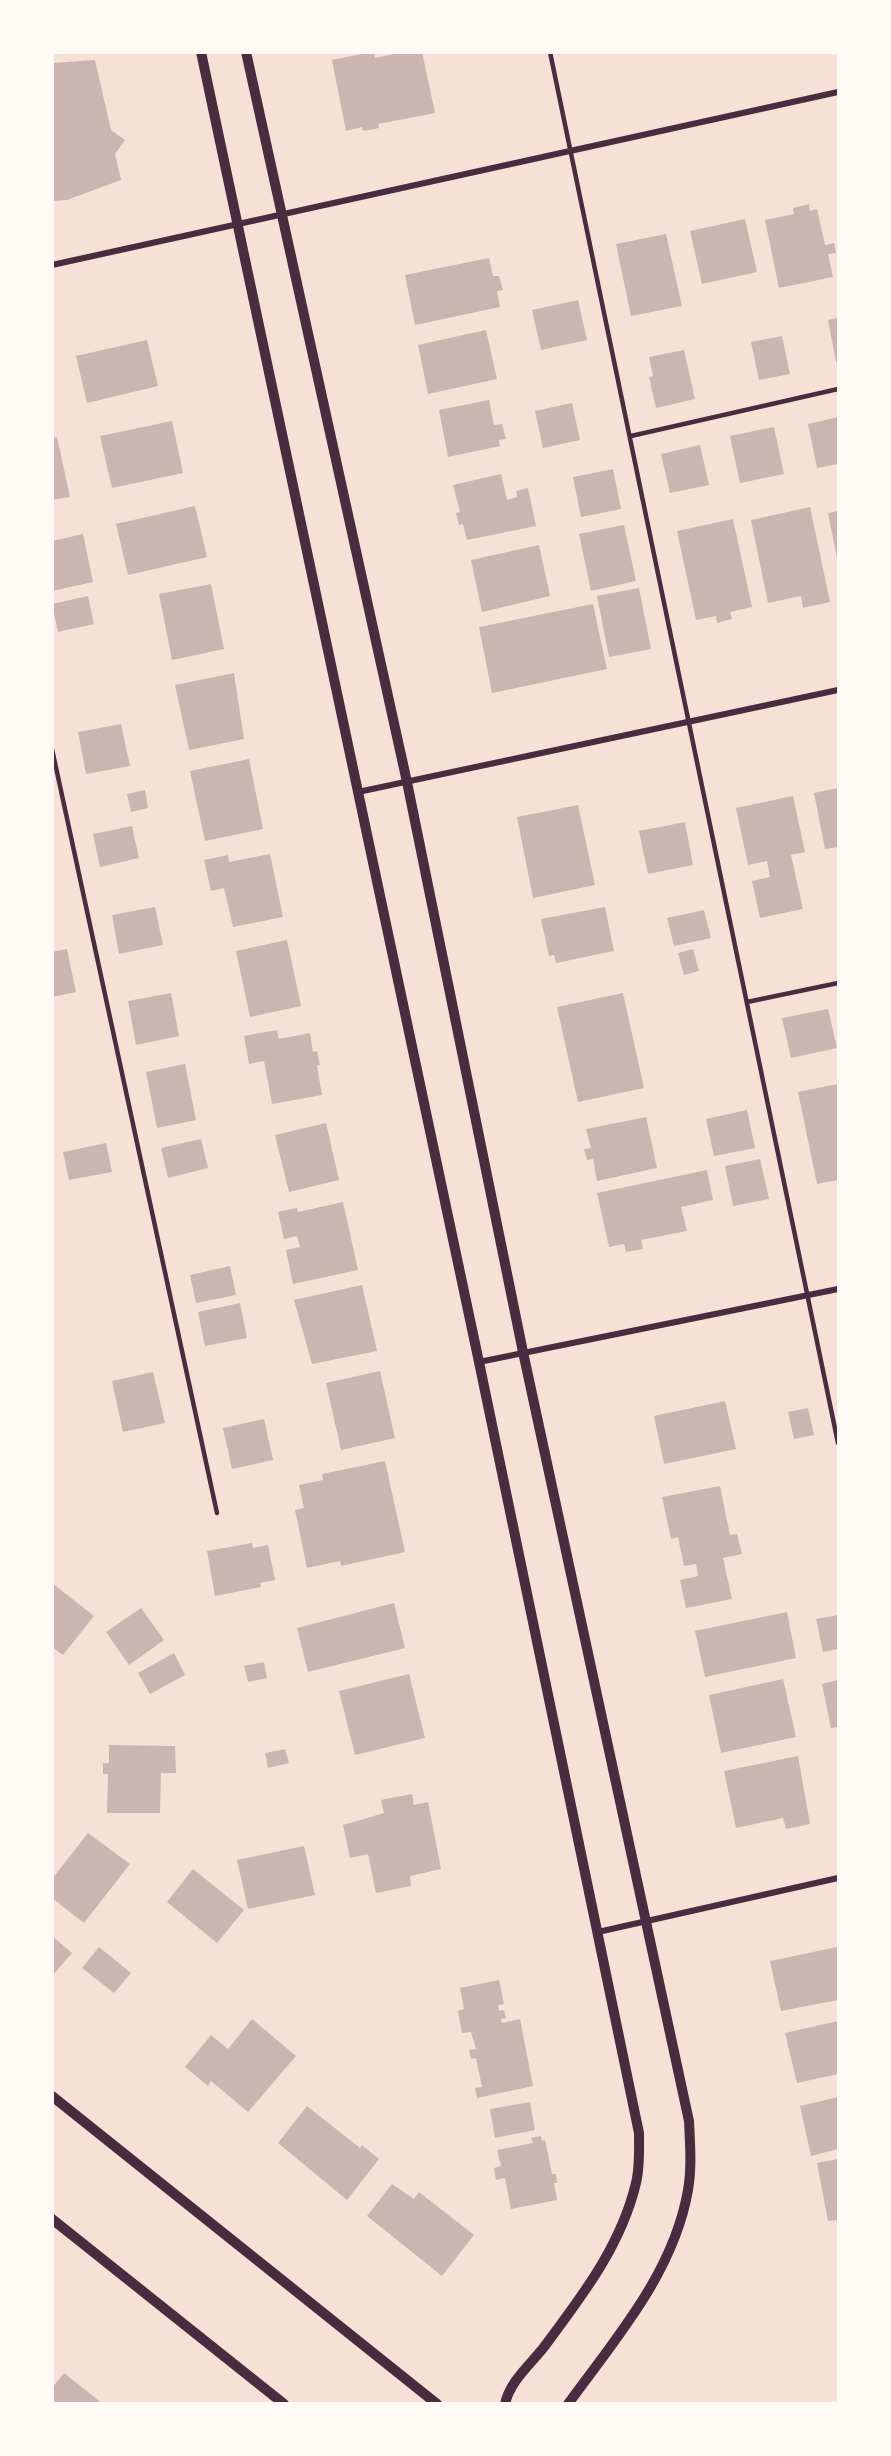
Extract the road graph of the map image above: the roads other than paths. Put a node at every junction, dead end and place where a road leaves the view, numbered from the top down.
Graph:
1 (201, 52) edge
2 (246, 52) edge
3 (550, 52) edge
4 (838, 92) edge
5 (572, 150) junction
6 (281, 215) junction
7 (238, 224) junction
8 (52, 265) edge
9 (838, 389) edge
10 (631, 436) junction
11 (838, 690) edge
12 (690, 723) junction
13 (52, 749) edge
14 (407, 782) junction
15 (358, 792) junction
16 (838, 983) edge
17 (747, 1002) junction
18 (838, 1288) edge
19 (807, 1295) junction
20 (522, 1353) junction
21 (479, 1362) junction
22 (838, 1443) edge
23 (217, 1513) dead end
24 (838, 1878) edge
25 (646, 1920) junction
26 (598, 1932) junction
27 (52, 2096) edge
28 (52, 2219) edge
29 (284, 2403) edge
30 (437, 2403) edge
31 (506, 2403) edge
32 (568, 2403) edge

1 - 7 street
2 - 6 street
3 - 5 lane
4 - 5 street
5 - 6 street
5 - 10 lane
6 - 7 street
6 - 14 street
7 - 8 street
7 - 15 street
9 - 10 lane
10 - 12 lane
11 - 12 street
12 - 14 street
12 - 17 lane
13 - 23 lane
14 - 15 street
14 - 20 street
15 - 21 street
16 - 17 lane
17 - 19 lane
18 - 19 street
19 - 20 street
19 - 22 lane
20 - 21 street
20 - 25 street
21 - 26 street
24 - 25 street
25 - 26 street
25 - 32 street
26 - 31 street
27 - 30 street
28 - 29 street

